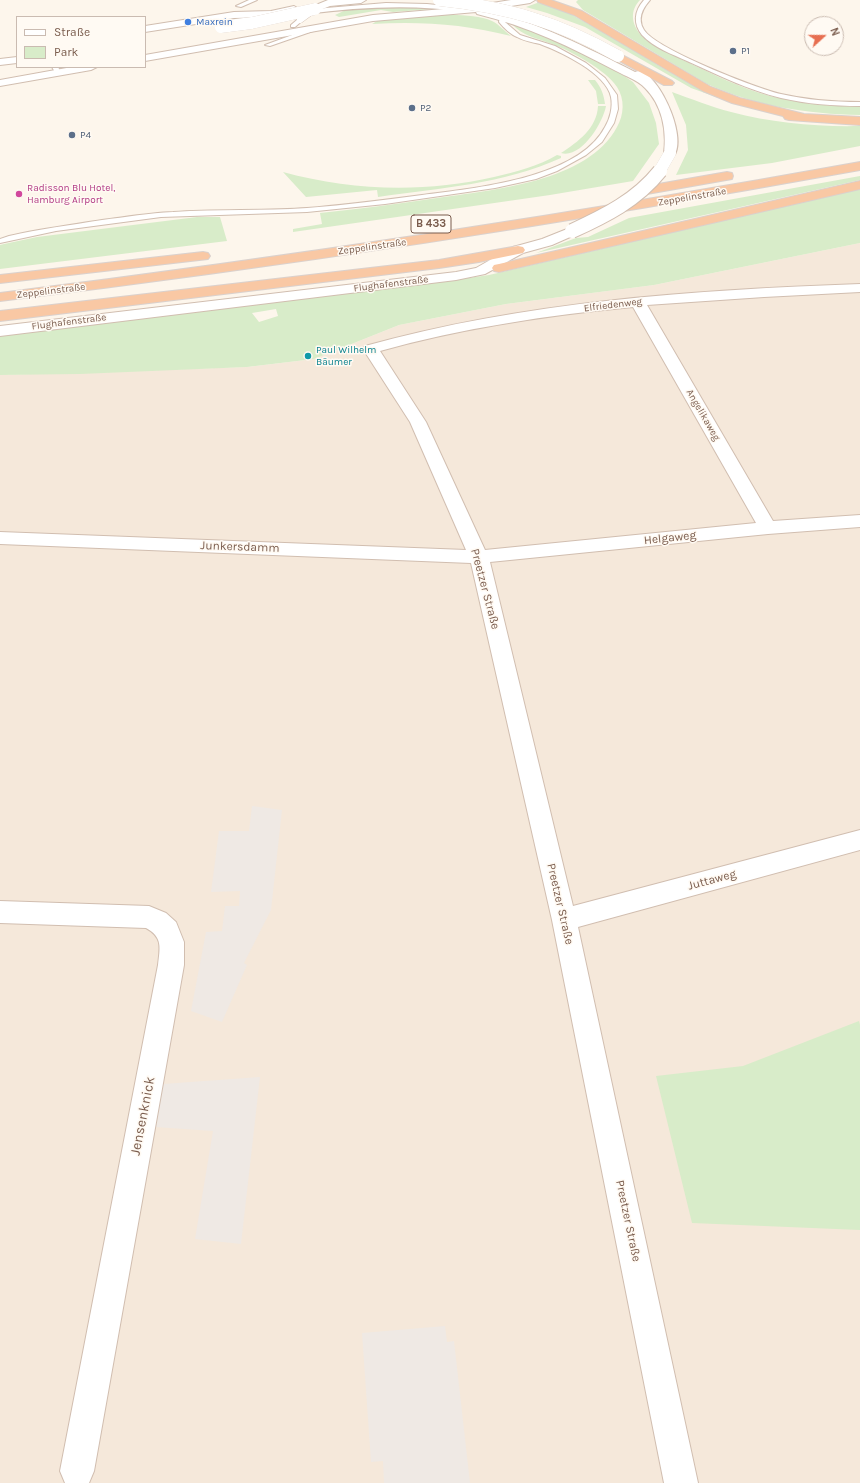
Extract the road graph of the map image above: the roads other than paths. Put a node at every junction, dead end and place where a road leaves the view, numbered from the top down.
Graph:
1 (254, 0) edge
2 (361, 0) edge
3 (439, 0) edge
4 (530, 0) edge
5 (542, 0) edge
6 (570, 0) edge
7 (647, 0) edge
8 (326, 1) edge
9 (518, 2) junction
10 (306, 7) edge
11 (236, 10) junction
12 (467, 10) junction
13 (578, 14) junction
14 (502, 17) junction
15 (293, 26) dead end
16 (321, 26) junction
17 (146, 29) edge
18 (146, 39) edge
19 (268, 45) dead end
20 (16, 50) edge
21 (0, 52) edge
22 (618, 56) junction
23 (146, 58) edge
24 (16, 60) edge
25 (0, 62) edge
26 (80, 68) edge
27 (56, 70) edge
28 (0, 82) edge
29 (650, 84) junction
30 (680, 89) dead end
31 (697, 96) dead end
32 (860, 104) edge
33 (804, 117) junction
34 (860, 121) edge
35 (860, 166) edge
36 (740, 173) dead end
37 (860, 185) edge
38 (615, 195) dead end
39 (0, 241) edge
40 (518, 250) junction
41 (216, 254) dead end
42 (480, 271) junction
43 (0, 279) edge
44 (858, 291) edge
45 (0, 297) edge
46 (638, 302) junction
47 (0, 316) edge
48 (0, 331) edge
49 (371, 349) joint
50 (860, 521) edge
51 (768, 528) junction
52 (0, 538) edge
53 (479, 557) junction
54 (860, 840) edge
55 (0, 912) edge
56 (564, 920) junction
57 (77, 1471) dead end
58 (681, 1483) edge

1 - 11 lane
2 - 8 street
3 - 22 street, Flughafenstraße, bridge
4 - 9 street
5 - 13 highway
6 - 13 highway
7 - 32 lane
8 - 10 street
9 - 12 street
9 - 14 street
10 - 11 street
10 - 11 street
10 - 12 lane
10 - 15 lane, bridge
10 - 18 street, bridge
11 - 17 street
12 - 14 street
12 - 16 street
13 - 33 highway
14 - 29 street
14 - 39 lane
16 - 19 lane
16 - 23 street
20 - 21 street
22 - 29 street, Flughafenstraße
22 - 30 highway
24 - 25 street
26 - 27 street
27 - 28 street
29 - 40 street, Flughafenstraße, bridge
31 - 33 highway
33 - 34 highway
35 - 45 highway, Zeppelinstraße / B 433
36 - 38 highway, Zeppelinstraße
37 - 42 highway
40 - 42 street, Flughafenstraße
40 - 47 highway
41 - 43 highway, Zeppelinstraße
42 - 48 street, Flughafenstraße
44 - 46 street, Elfriedenweg
46 - 49 street, Elfriedenweg
46 - 51 street, Angelikaweg
49 - 53 street, Preetzer Straße
50 - 51 street, Helgaweg
51 - 53 street, Helgaweg
52 - 53 street, Junkersdamm
53 - 56 street, Preetzer Straße
54 - 56 street, Juttaweg
55 - 57 street, Jensenknick
56 - 58 street, Preetzer Straße

